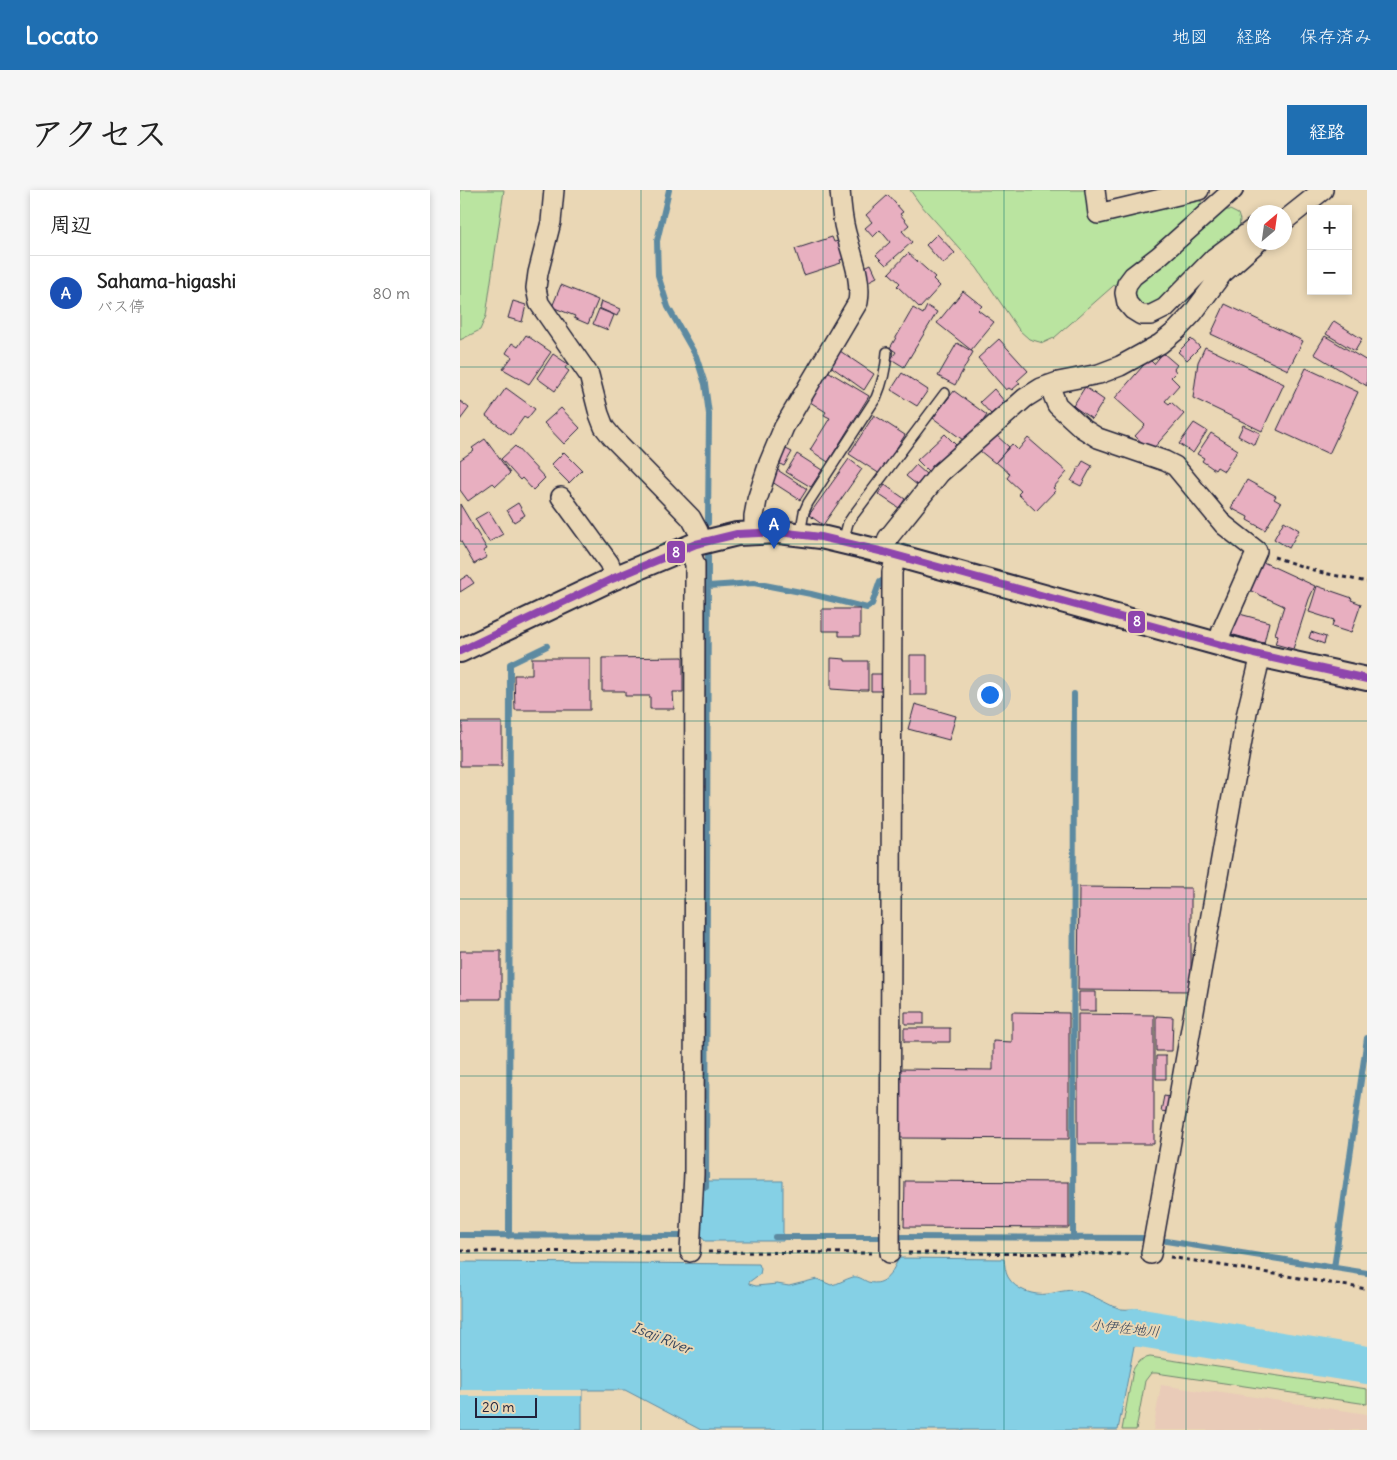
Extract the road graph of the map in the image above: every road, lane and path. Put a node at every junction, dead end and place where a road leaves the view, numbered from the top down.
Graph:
1 (554, 190) edge
2 (840, 190) edge
3 (1095, 190) edge
4 (1199, 190) edge
5 (1233, 190) edge
6 (1323, 190) edge
7 (1292, 215) edge
8 (1247, 233) edge
9 (1249, 250) edge
10 (887, 352) dead end
11 (1049, 385) junction
12 (946, 393) dead end
13 (561, 497) dead end
14 (754, 532) junction
15 (800, 534) junction
16 (843, 542) junction
17 (695, 544) junction
18 (1257, 551) junction
19 (890, 553) junction
20 (615, 578) junction
21 (1367, 582) edge
22 (1218, 644) junction
23 (460, 651) edge
24 (1261, 655) junction
25 (1367, 679) edge
26 (460, 1251) edge
27 (690, 1252) junction
28 (890, 1253) junction
29 (1151, 1254) junction
30 (1367, 1289) edge

1 - 17 street
2 - 14 street
3 - 4 street
5 - 8 street
6 - 7 street
9 - 11 street
10 - 15 lane
11 - 18 street
11 - 19 street
12 - 16 lane
13 - 20 street
14 - 15 street
14 - 17 street
15 - 16 street
16 - 19 street
17 - 20 street
17 - 27 street
18 - 21 path
18 - 22 street
19 - 22 street
19 - 28 street
20 - 23 street
22 - 24 street
24 - 25 street
24 - 29 street
26 - 27 path
27 - 28 path
28 - 29 path
29 - 30 path

